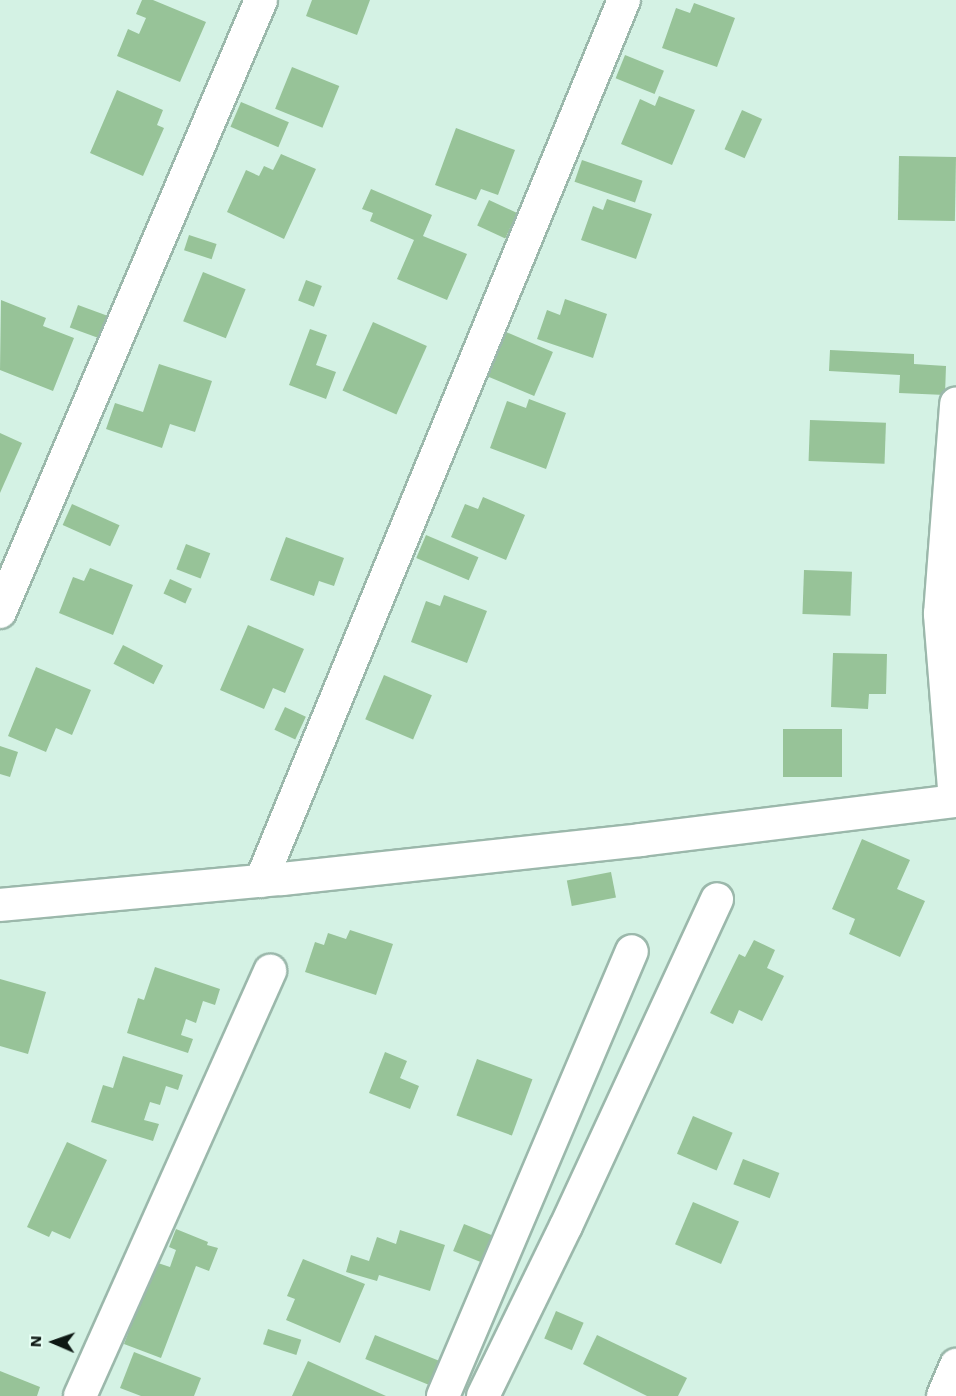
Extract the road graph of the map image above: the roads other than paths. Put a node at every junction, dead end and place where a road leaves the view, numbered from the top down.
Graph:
1 (261, 0) edge
2 (624, 0) edge
3 (956, 404) edge
4 (0, 612) edge
5 (955, 801) edge
6 (261, 881) junction
7 (717, 899) dead end
8 (0, 905) edge
9 (632, 951) dead end
10 (270, 971) dead end
11 (956, 1365) edge
12 (80, 1396) edge
13 (443, 1396) edge
14 (483, 1396) edge
15 (943, 1396) edge

1 - 4 street
2 - 6 street
3 - 5 street
5 - 6 street
6 - 8 street
7 - 14 street
9 - 13 street
10 - 12 street
11 - 15 street

